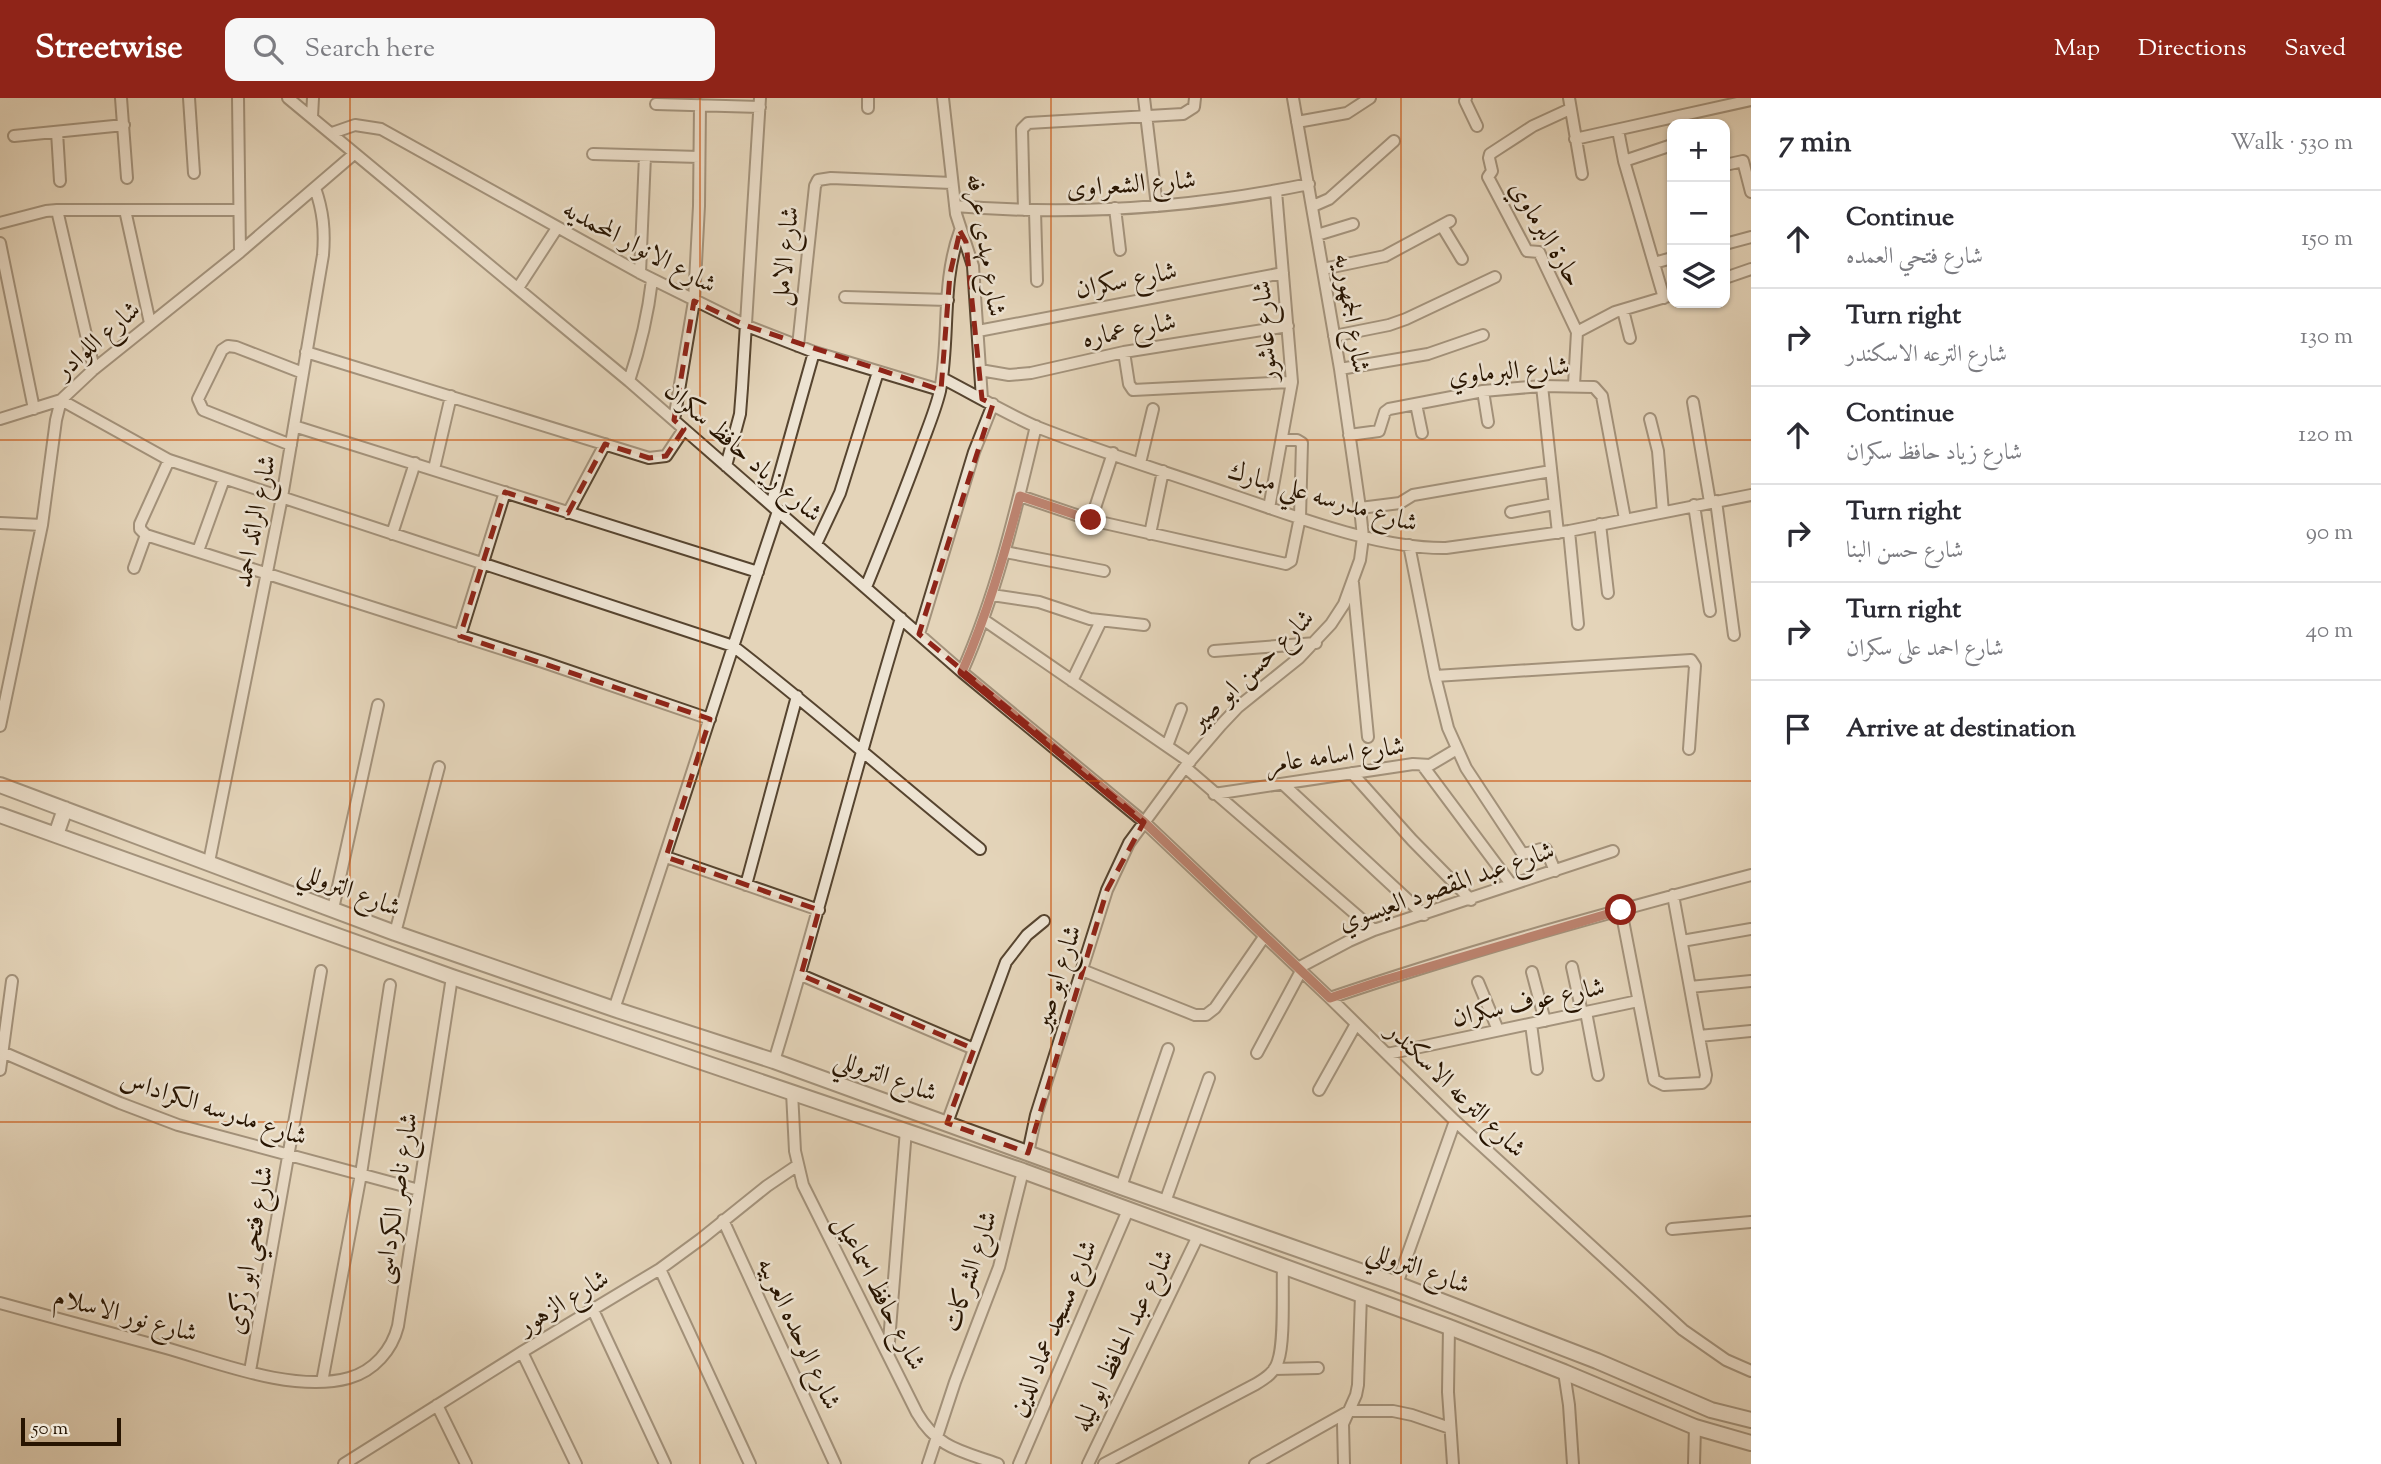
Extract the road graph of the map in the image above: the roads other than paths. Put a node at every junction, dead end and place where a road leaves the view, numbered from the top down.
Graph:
1 (121, 98) edge
2 (189, 98) edge
3 (238, 98) edge
4 (288, 98) edge
5 (313, 98) edge
6 (943, 98) edge
7 (1144, 98) edge
8 (1195, 98) edge
9 (1293, 98) edge
10 (1370, 98) edge
11 (1466, 98) edge
12 (1751, 100) edge
13 (760, 102) edge
14 (656, 104) dead end
15 (1569, 104) edge
16 (700, 105) junction
17 (312, 117) junction
18 (1148, 117) junction
19 (1297, 122) junction
20 (124, 125) junction
21 (1477, 126) dead end
22 (1618, 130) junction
23 (57, 132) junction
24 (332, 133) junction
25 (14, 136) dead end
26 (1575, 139) junction
27 (1394, 141) dead end
28 (1667, 147) edge
29 (354, 154) junction
30 (593, 154) dead end
31 (645, 156) junction
32 (699, 157) junction
33 (1624, 162) junction
34 (1730, 164) edge
35 (194, 173) dead end
36 (1582, 174) dead end
37 (127, 177) dead end
38 (60, 181) dead end
39 (952, 183) junction
40 (1309, 184) junction
41 (315, 188) junction
42 (1276, 191) junction
43 (1751, 192) edge
44 (955, 206) junction
45 (1157, 206) junction
46 (1312, 206) junction
47 (1115, 208) junction
48 (57, 210) junction
49 (125, 210) junction
50 (239, 210) junction
51 (1029, 211) junction
52 (0, 223) edge
53 (1353, 224) dead end
54 (557, 228) junction
55 (961, 231) junction
56 (1317, 234) junction
57 (1751, 237) edge
58 (1730, 243) edge
59 (0, 246) edge
60 (1120, 250) dead end
61 (240, 252) junction
62 (1462, 259) dead end
63 (1667, 259) edge
64 (1654, 263) junction
65 (1323, 269) junction
66 (1751, 269) edge
67 (640, 273) junction
68 (1283, 273) junction
69 (1730, 276) edge
70 (1496, 277) dead end
71 (652, 280) junction
72 (1037, 281) dead end
73 (517, 288) junction
74 (1667, 294) edge
75 (1667, 296) edge
76 (845, 297) dead end
77 (948, 300) junction
78 (694, 301) junction
79 (1623, 310) junction
80 (150, 323) junction
81 (747, 326) junction
82 (1288, 326) junction
83 (978, 331) junction
84 (1577, 332) junction
85 (1334, 335) junction
86 (1483, 335) dead end
87 (1630, 338) dead end
88 (798, 346) junction
89 (306, 352) junction
90 (814, 352) junction
91 (1124, 352) junction
92 (94, 369) junction
93 (1340, 369) junction
94 (980, 370) junction
95 (878, 372) junction
96 (303, 373) junction
97 (629, 381) junction
98 (1292, 382) junction
99 (941, 384) junction
100 (1574, 385) junction
101 (1542, 386) junction
102 (1483, 391) junction
103 (451, 396) junction
104 (61, 400) junction
105 (988, 402) junction
106 (1693, 402) dead end
107 (1416, 404) junction
108 (34, 409) junction
109 (1153, 410) dead end
110 (0, 419) edge
111 (1650, 419) dead end
112 (674, 420) junction
113 (1488, 422) dead end
114 (294, 426) junction
115 (1036, 426) junction
116 (684, 429) junction
117 (1422, 433) dead end
118 (1349, 435) junction
119 (1282, 440) junction
120 (605, 444) junction
121 (291, 445) junction
122 (1113, 453) junction
123 (169, 460) junction
124 (415, 463) junction
125 (1140, 463) junction
126 (726, 466) junction
127 (434, 469) junction
128 (1163, 471) junction
129 (1551, 471) junction
130 (224, 479) junction
131 (505, 492) junction
132 (1751, 495) edge
133 (282, 496) junction
134 (1020, 496) junction
135 (1713, 502) junction
136 (1554, 504) junction
137 (1694, 505) junction
138 (775, 508) junction
139 (1269, 508) junction
140 (1360, 508) junction
141 (1511, 512) dead end
142 (1663, 512) junction
143 (568, 513) junction
144 (1300, 517) junction
145 (1625, 519) junction
146 (1091, 520) junction
147 (0, 523) edge
148 (1600, 524) junction
149 (42, 525) junction
150 (1563, 532) junction
151 (392, 534) junction
152 (1150, 534) junction
153 (146, 536) junction
154 (1363, 537) junction
155 (816, 544) junction
156 (1409, 545) junction
157 (198, 551) junction
158 (1005, 552) junction
159 (482, 565) junction
160 (134, 568) dead end
161 (1104, 571) dead end
162 (758, 572) junction
163 (267, 574) junction
164 (1353, 583) junction
165 (866, 587) junction
166 (1608, 593) dead end
167 (992, 595) junction
168 (1710, 611) dead end
169 (901, 618) junction
170 (984, 620) junction
171 (1101, 621) junction
172 (1578, 624) dead end
173 (1144, 625) dead end
174 (919, 634) junction
175 (1734, 635) dead end
176 (460, 636) junction
177 (1316, 643) junction
178 (733, 646) junction
179 (1214, 651) dead end
180 (962, 672) junction
181 (1435, 676) junction
182 (1072, 681) junction
183 (797, 696) junction
184 (378, 705) dead end
185 (1181, 709) dead end
186 (710, 719) junction
187 (0, 726) edge
188 (1368, 737) dead end
189 (1167, 746) junction
190 (1689, 749) dead end
191 (1457, 750) junction
192 (861, 752) junction
193 (1188, 764) junction
194 (1423, 766) junction
195 (439, 767) dead end
196 (1352, 773) junction
197 (0, 785) edge
198 (1284, 785) junction
199 (1214, 794) junction
200 (65, 809) junction
201 (0, 815) edge
202 (1144, 822) junction
203 (56, 835) junction
204 (980, 849) dead end
205 (1613, 851) dead end
206 (666, 857) junction
207 (209, 862) junction
208 (1555, 871) junction
209 (1751, 874) edge
210 (1511, 884) junction
211 (746, 886) junction
212 (1673, 895) junction
213 (1471, 900) junction
214 (333, 909) junction
215 (819, 910) junction
216 (1621, 910) junction
217 (1424, 915) junction
218 (1044, 921) dead end
219 (1751, 929) edge
220 (1374, 930) junction
221 (395, 933) junction
222 (1264, 937) junction
223 (1682, 941) junction
224 (1572, 967) dead end
225 (1299, 969) junction
226 (1082, 970) junction
227 (321, 971) dead end
228 (1532, 972) dead end
229 (801, 975) junction
230 (452, 977) junction
231 (12, 981) dead end
232 (1751, 981) edge
233 (1478, 982) dead end
234 (390, 985) dead end
235 (1690, 987) junction
236 (1330, 998) junction
237 (1638, 1001) junction
238 (614, 1009) junction
239 (1584, 1012) junction
240 (1545, 1021) junction
241 (1356, 1024) junction
242 (1531, 1024) junction
243 (1498, 1030) junction
244 (1751, 1031) edge
245 (1699, 1036) junction
246 (974, 1049) junction
247 (1168, 1049) dead end
248 (2, 1051) edge
249 (1257, 1053) dead end
250 (1387, 1054) junction
251 (774, 1061) junction
252 (1537, 1069) dead end
253 (0, 1070) edge
254 (1598, 1075) dead end
255 (1209, 1078) dead end
256 (1319, 1090) dead end
257 (792, 1092) junction
258 (1455, 1121) junction
259 (947, 1123) junction
260 (906, 1130) junction
261 (1028, 1153) junction
262 (289, 1155) junction
263 (797, 1165) junction
264 (1023, 1171) junction
265 (361, 1174) junction
266 (1121, 1187) junction
267 (419, 1190) junction
268 (1165, 1202) junction
269 (1128, 1210) junction
270 (723, 1220) junction
271 (1751, 1222) edge
272 (1672, 1229) dead end
273 (1198, 1236) junction
274 (1283, 1266) junction
275 (660, 1269) junction
276 (1397, 1284) junction
277 (1361, 1295) junction
278 (0, 1303) edge
279 (593, 1310) junction
280 (1449, 1327) junction
281 (522, 1352) junction
282 (888, 1355) junction
283 (1318, 1368) dead end
284 (1274, 1369) junction
285 (250, 1371) junction
286 (1751, 1371) edge
287 (1564, 1372) junction
288 (322, 1382) junction
289 (437, 1405) junction
290 (1349, 1411) junction
291 (1751, 1420) edge
292 (1695, 1427) junction
293 (1450, 1428) junction
294 (936, 1439) junction
295 (1751, 1443) edge
296 (351, 1462) edge
297 (466, 1464) edge
298 (576, 1464) edge
299 (665, 1464) edge
300 (750, 1464) edge
301 (835, 1464) edge
302 (928, 1464) edge
303 (998, 1464) edge
304 (1019, 1464) edge
305 (1088, 1464) edge
306 (1104, 1464) edge
307 (1255, 1464) edge
308 (1344, 1464) edge
309 (1453, 1464) edge
310 (1573, 1464) edge
311 (1693, 1464) edge

1 - 20 street
2 - 35 street
3 - 50 street
4 - 17 street, شارع زياد حافظ سكران
5 - 17 street
6 - 39 street, شارع مهدى عرفه
7 - 18 street
8 - 18 street
9 - 19 street, شارع الجمهوريه
10 - 19 street
11 - 21 street
12 - 22 street
13 - 16 street
13 - 81 street
14 - 16 street
15 - 26 street
15 - 84 street, حارة البرماوي
16 - 32 street
17 - 24 street, شارع زياد حافظ سكران
18 - 45 street
18 - 51 street
19 - 40 street, شارع الجمهوريه
20 - 23 street
20 - 37 street
22 - 26 street
22 - 33 street
23 - 25 street
23 - 38 street
24 - 29 street, شارع زياد حافظ سكران
24 - 54 street, شارع الانوار المحمديه
26 - 36 street
27 - 46 street
28 - 33 street
29 - 41 street, شارع اللوادر
29 - 73 street, شارع زياد حافظ سكران
30 - 31 street
31 - 32 street
31 - 67 street
32 - 78 street
33 - 64 street
34 - 43 street
39 - 44 street, شارع مهدى عرفه
39 - 88 street, شارع الامل
40 - 42 street, شارع الشعراوى
40 - 46 street, شارع الجمهوريه
41 - 61 street, شارع اللوادر
41 - 89 street, شارع الرائد احمد
42 - 45 street, شارع الشعراوى
42 - 68 street, شارع عاشور
44 - 51 street, شارع الشعراوى
44 - 55 street, شارع مهدى عرفه
45 - 47 street, شارع الشعراوى
46 - 56 street, شارع الجمهوريه
47 - 51 street, شارع الشعراوى
47 - 60 street
48 - 49 street
48 - 52 street
48 - 92 street
49 - 50 street
49 - 80 street
50 - 61 street
51 - 72 street
53 - 56 street
54 - 67 street, شارع الانوار المحمديه
54 - 73 street
55 - 77 street
55 - 83 street, شارع مهدى عرفه
56 - 65 street, شارع الجمهوريه
57 - 58 street
59 - 108 street
61 - 80 street, شارع اللوادر
62 - 65 street
63 - 64 street
64 - 74 street
65 - 85 street, شارع الجمهوريه
66 - 69 street
67 - 71 street, شارع الانوار المحمديه
68 - 82 street, شارع عاشور
68 - 83 street, شارع سكران
70 - 85 street
71 - 78 street, شارع الانوار المحمديه
71 - 97 street
73 - 97 street, شارع زياد حافظ سكران
75 - 79 street
76 - 77 street
77 - 99 street
78 - 81 street, شارع الانوار المحمديه
78 - 112 street
79 - 84 street
79 - 87 street
80 - 92 street, شارع اللوادر
81 - 88 street, شارع الانوار المحمديه
81 - 126 street
82 - 91 street, شارع عماره
82 - 98 street, شارع عاشور
83 - 94 street, شارع مهدى عرفه
84 - 100 street, حارة البرماوي
85 - 93 street, شارع الجمهوريه
86 - 93 street
88 - 90 street, شارع الانوار المحمديه
89 - 96 street, شارع الرائد احمد
89 - 103 street
90 - 95 street, شارع الانوار المحمديه
90 - 138 street
91 - 94 street, شارع عماره
91 - 98 street
92 - 104 street, شارع اللوادر
93 - 118 street, شارع الجمهوريه
94 - 105 street, شارع مهدى عرفه
95 - 99 street, شارع الانوار المحمديه
95 - 155 street
96 - 114 street, شارع الرائد احمد
96 - 121 street
97 - 112 street, شارع زياد حافظ سكران
98 - 119 street, شارع عاشور
99 - 105 street, شارع مدرسه علي مبارك
99 - 165 street
100 - 101 street, شارع البرماوي
100 - 145 street, شارع البرماوي
101 - 102 street, شارع البرماوي
101 - 129 street
102 - 107 street, شارع البرماوي
102 - 113 street
103 - 120 street
103 - 127 street
104 - 108 street
104 - 123 street
104 - 149 street, شارع اللوادر
105 - 115 street, شارع مدرسه علي مبارك
105 - 174 street
106 - 135 street
107 - 117 street
107 - 118 street, شارع البرماوي
108 - 110 street
109 - 125 street
111 - 142 street
112 - 116 street, شارع زياد حافظ سكران
114 - 121 street, شارع الرائد احمد
114 - 124 street
115 - 122 street, شارع مدرسه علي مبارك
115 - 134 street
116 - 120 street
116 - 126 street, شارع زياد حافظ سكران
118 - 140 street, شارع الجمهوريه
119 - 139 street, شارع عاشور
119 - 144 street
120 - 143 street
121 - 133 street, شارع الرائد احمد
122 - 125 street, شارع مدرسه علي مبارك
122 - 146 street
123 - 130 street
123 - 153 street
124 - 127 street
124 - 151 street
125 - 128 street, شارع مدرسه علي مبارك
126 - 138 street, شارع زياد حافظ سكران
127 - 131 street
128 - 139 street, شارع مدرسه علي مبارك
128 - 152 street
129 - 136 street
129 - 140 street
130 - 133 street
130 - 157 street
131 - 143 street
131 - 159 street
132 - 135 street, شارع مدرسه علي مبارك
133 - 151 street
133 - 163 street, شارع الرائد احمد
134 - 146 street
134 - 158 street
135 - 137 street, شارع مدرسه علي مبارك
135 - 175 street
136 - 141 street
136 - 150 street
137 - 142 street, شارع مدرسه علي مبارك
137 - 168 street
138 - 155 street, شارع زياد حافظ سكران
138 - 162 street
139 - 144 street, شارع مدرسه علي مبارك
140 - 154 street, شارع الجمهوريه
142 - 145 street, شارع مدرسه علي مبارك
143 - 162 street
144 - 152 street
144 - 154 street, شارع مدرسه علي مبارك
145 - 148 street, شارع مدرسه علي مبارك
146 - 152 street
147 - 149 street
148 - 150 street, شارع مدرسه علي مبارك
148 - 166 street
149 - 187 street, شارع اللوادر
150 - 156 street, شارع مدرسه علي مبارك
150 - 172 street
151 - 159 street
153 - 157 street
153 - 160 street
154 - 156 street, شارع مدرسه علي مبارك
154 - 164 street, شارع حسن ابو صير
155 - 165 street, شارع زياد حافظ سكران
156 - 181 street
157 - 163 street
158 - 161 street
158 - 167 street
159 - 176 street
159 - 178 street
162 - 178 street
163 - 176 street
163 - 207 street, شارع الرائد احمد
164 - 177 street, شارع حسن ابو صير
164 - 188 street
165 - 169 street, شارع زياد حافظ سكران
167 - 170 street
167 - 171 street
169 - 174 street, شارع زياد حافظ سكران
169 - 192 street
170 - 180 street
170 - 182 street
171 - 173 street
171 - 182 street
174 - 180 street, شارع زياد حافظ سكران
176 - 186 street
177 - 179 street
177 - 193 street, شارع حسن ابو صير
178 - 183 street
178 - 186 street
180 - 202 street, شارع زياد حافظ سكران
181 - 190 street
181 - 191 street
182 - 189 street
183 - 192 street
183 - 211 street
184 - 214 street
185 - 189 street
186 - 206 street
189 - 193 street
191 - 194 street, شارع اسامه عامر
191 - 208 street
192 - 204 street
192 - 215 street
193 - 199 street
193 - 202 street, شارع حسن ابو صير
194 - 196 street, شارع اسامه عامر
194 - 210 street
195 - 221 street
196 - 198 street, شارع اسامه عامر
196 - 213 street
197 - 200 street, شارع التروللي
198 - 199 street, شارع اسامه عامر
198 - 217 street
199 - 220 street
200 - 203 street
200 - 207 street, شارع التروللي
201 - 203 street, شارع التروللي
202 - 222 street, شارع الترعه الاسكندر
202 - 226 street, شارع ابو صير
203 - 230 street, شارع التروللي
205 - 208 street, شارع عبد المقصود العيسوي
206 - 211 street
206 - 238 street
207 - 214 street, شارع التروللي
208 - 210 street, شارع عبد المقصود العيسوي
209 - 212 street
210 - 213 street, شارع عبد المقصود العيسوي
211 - 215 street
212 - 216 street
212 - 223 street
213 - 217 street, شارع عبد المقصود العيسوي
214 - 221 street, شارع التروللي
215 - 229 street
216 - 236 street
216 - 237 street
217 - 220 street, شارع عبد المقصود العيسوي
218 - 246 street
219 - 223 street
220 - 225 street, شارع عبد المقصود العيسوي
221 - 238 street, شارع التروللي
222 - 225 street, شارع الترعه الاسكندر
222 - 226 street
223 - 235 street
224 - 239 street
225 - 236 street, شارع الترعه الاسكندر
225 - 249 street
226 - 261 street, شارع ابو صير
227 - 262 street, شارع فتحي ابو زكرى
228 - 240 street
229 - 246 street
229 - 251 street
230 - 257 street, شارع التروللي
230 - 267 street, شارع ناصر الكرداسى
231 - 248 street
232 - 235 street
233 - 243 street
234 - 265 street
235 - 245 street
236 - 241 street, شارع الترعه الاسكندر
237 - 239 street, شارع عوف سكران
237 - 245 street
238 - 251 street, شارع التروللي
239 - 240 street, شارع عوف سكران
239 - 254 street
240 - 242 street, شارع عوف سكران
241 - 250 street, شارع الترعه الاسكندر
241 - 256 street
242 - 243 street, شارع عوف سكران
242 - 252 street
243 - 250 street, شارع عوف سكران
244 - 245 street
246 - 259 street
247 - 266 street
248 - 253 street
248 - 262 street, شارع مدرسه الكراداس
250 - 258 street, شارع الترعه الاسكندر
251 - 259 street, شارع التروللي
255 - 268 street
257 - 260 street, شارع التروللي
257 - 263 street, شارع حافظ اسماعيل
258 - 276 street
258 - 286 street, شارع الترعه الاسكندر
259 - 261 street, شارع التروللي
260 - 264 street, شارع التروللي
260 - 282 street
261 - 266 street, شارع التروللي
262 - 265 street, شارع مدرسه الكراداس
262 - 285 street, شارع فتحي ابو زكرى
263 - 270 street, شارع الزهور
263 - 282 street, شارع حافظ اسماعيل
264 - 269 street, شارع التروللي
264 - 294 street, شارع الشركات
265 - 267 street, شارع مدرسه الكراداس
265 - 288 street
266 - 268 street, شارع التروللي
267 - 288 street, شارع ناصر الكرداسى
268 - 276 street, شارع التروللي
269 - 273 street, شارع التروللي
269 - 304 street, شارع مسجد عماد الدين
270 - 275 street, شارع الزهور
270 - 301 street, شارع الوحده العربيه
271 - 272 street
273 - 274 street, شارع التروللي
273 - 305 street, شارع عبد الحافظ ابو ليله
274 - 277 street, شارع التروللي
274 - 284 street
275 - 279 street, شارع الزهور
275 - 300 street
276 - 291 street, شارع التروللي
277 - 280 street, شارع التروللي
277 - 290 street
278 - 285 street, شارع نور الاسلام
279 - 281 street, شارع الزهور
279 - 299 street
280 - 287 street, شارع التروللي
280 - 293 street
281 - 289 street, شارع الزهور
281 - 298 street
282 - 294 street, شارع حافظ اسماعيل
283 - 284 street
284 - 306 street
285 - 288 street, شارع نور الاسلام
287 - 292 street, شارع التروللي
287 - 310 street
289 - 296 street, شارع الزهور
289 - 297 street
290 - 293 street
290 - 307 street
290 - 308 street
292 - 295 street, شارع التروللي
292 - 311 street
293 - 309 street
294 - 302 street, شارع الشركات
294 - 303 street

